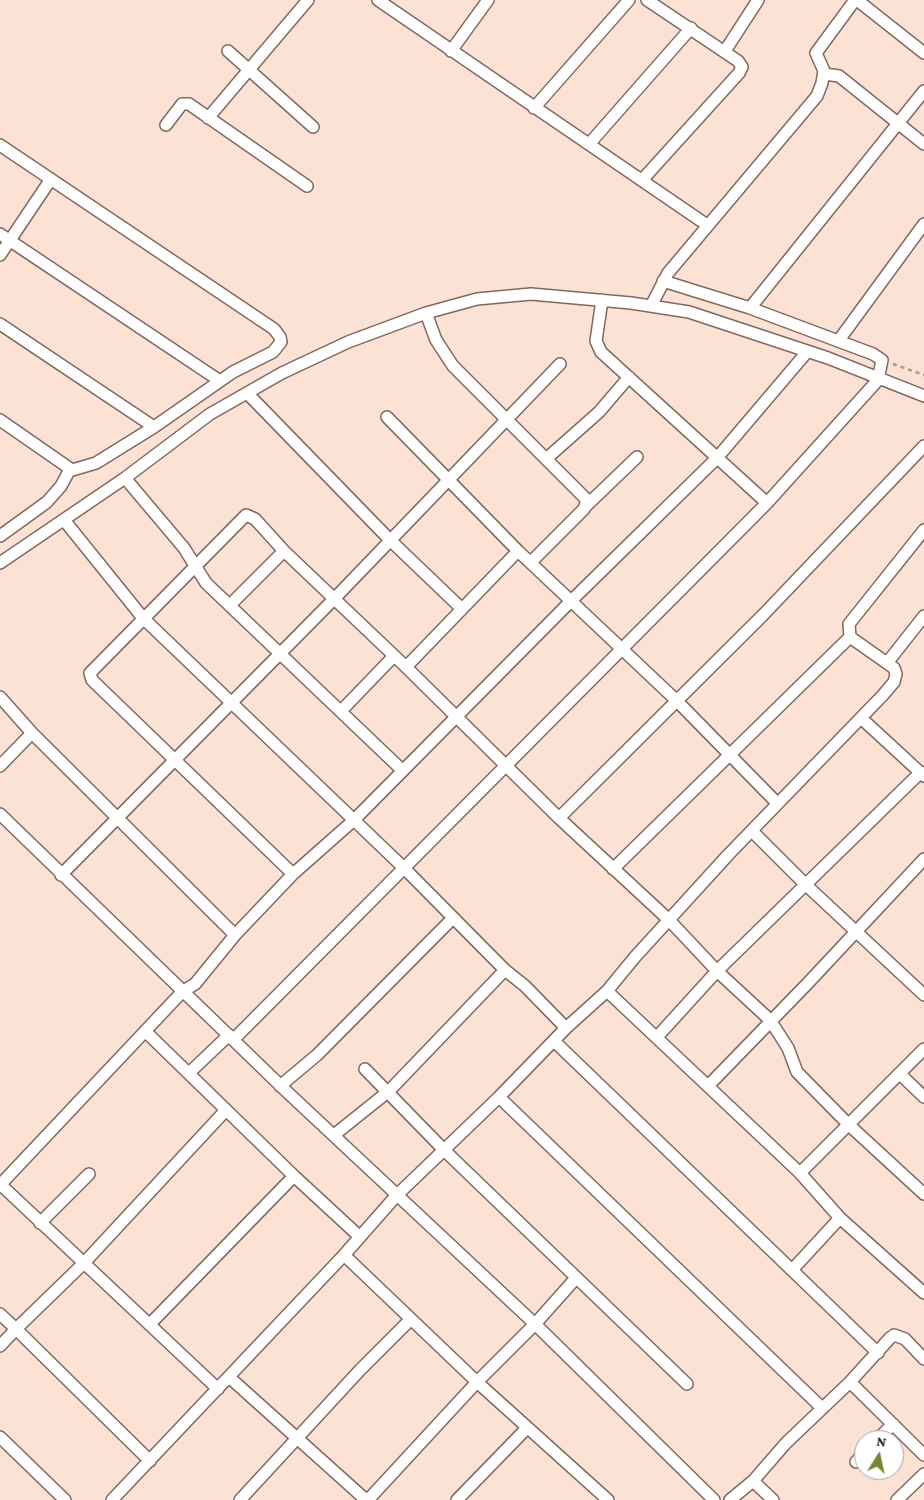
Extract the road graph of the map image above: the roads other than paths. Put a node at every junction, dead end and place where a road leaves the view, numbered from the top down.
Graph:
1 (308, 0) edge
2 (488, 0) edge
3 (629, 0) edge
4 (758, 0) edge
5 (856, 0) edge
6 (384, 2) edge
7 (655, 2) edge
8 (691, 28) junction
9 (451, 50) junction
10 (228, 51) dead end
11 (725, 51) junction
12 (924, 53) edge
13 (249, 68) junction
14 (824, 74) junction
15 (924, 91) edge
16 (534, 108) junction
17 (208, 118) junction
18 (898, 123) junction
19 (166, 124) dead end
20 (313, 127) dead end
21 (590, 142) junction
22 (924, 144) edge
23 (0, 145) edge
24 (51, 179) junction
25 (643, 179) junction
26 (307, 186) dead end
27 (924, 224) edge
28 (707, 225) junction
29 (5, 238) edge
30 (0, 255) edge
31 (663, 281) junction
32 (654, 299) junction
33 (602, 300) junction
34 (750, 308) junction
35 (426, 313) junction
36 (0, 324) edge
37 (839, 340) junction
38 (807, 352) junction
39 (560, 364) dead end
40 (881, 369) junction
41 (629, 377) junction
42 (220, 381) junction
43 (247, 392) junction
44 (924, 396) edge
45 (386, 417) dead end
46 (0, 420) edge
47 (506, 422) junction
48 (154, 428) junction
49 (924, 446) edge
50 (637, 457) dead end
51 (717, 458) junction
52 (546, 459) junction
53 (72, 470) junction
54 (125, 478) junction
55 (449, 479) junction
56 (767, 503) junction
57 (586, 506) junction
58 (64, 520) junction
59 (924, 530) edge
60 (0, 536) edge
61 (390, 540) junction
62 (284, 551) junction
63 (518, 551) junction
64 (531, 562) junction
65 (0, 563) edge
66 (194, 566) junction
67 (334, 599) junction
68 (571, 601) junction
69 (230, 605) junction
70 (461, 608) junction
71 (924, 616) edge
72 (143, 618) junction
73 (850, 637) junction
74 (623, 649) junction
75 (281, 653) junction
76 (394, 656) junction
77 (887, 663) junction
78 (406, 667) junction
79 (0, 697) edge
80 (677, 701) junction
81 (231, 702) junction
82 (341, 711) junction
83 (456, 718) junction
84 (861, 718) junction
85 (32, 733) junction
86 (731, 756) junction
87 (176, 760) junction
88 (504, 764) junction
89 (0, 766) edge
90 (402, 770) junction
91 (922, 774) edge
92 (777, 803) junction
93 (0, 814) edge
94 (119, 818) junction
95 (559, 818) junction
96 (354, 820) junction
97 (752, 831) junction
98 (924, 859) edge
99 (404, 868) junction
100 (613, 869) junction
101 (294, 874) junction
102 (61, 875) junction
103 (805, 884) junction
104 (454, 918) junction
105 (669, 920) junction
106 (857, 930) junction
107 (236, 935) junction
108 (505, 970) junction
109 (717, 971) junction
110 (183, 991) junction
111 (608, 991) junction
112 (924, 995) edge
113 (770, 1020) junction
114 (566, 1028) junction
115 (146, 1031) junction
116 (231, 1037) junction
117 (657, 1037) junction
118 (554, 1041) junction
119 (924, 1049) edge
120 (365, 1069) dead end
121 (189, 1073) junction
122 (900, 1074) junction
123 (280, 1086) junction
124 (708, 1086) junction
125 (389, 1091) junction
126 (498, 1097) junction
127 (924, 1097) edge
128 (226, 1110) junction
129 (849, 1125) junction
130 (334, 1135) junction
131 (444, 1150) junction
132 (800, 1173) junction
133 (88, 1174) dead end
134 (294, 1176) junction
135 (0, 1184) edge
136 (924, 1194) edge
137 (396, 1196) junction
138 (840, 1218) junction
139 (40, 1223) junction
140 (360, 1236) junction
141 (344, 1255) junction
142 (83, 1264) junction
143 (792, 1270) junction
144 (576, 1278) junction
145 (924, 1293) edge
146 (0, 1314) edge
147 (410, 1318) junction
148 (150, 1324) junction
149 (535, 1324) junction
150 (16, 1329) junction
151 (0, 1346) edge
152 (878, 1353) junction
153 (924, 1359) edge
154 (229, 1377) junction
155 (477, 1382) junction
156 (850, 1382) junction
157 (687, 1384) dead end
158 (218, 1390) junction
159 (822, 1408) junction
160 (893, 1424) junction
161 (527, 1428) junction
162 (887, 1430) edge
163 (0, 1438) edge
164 (298, 1439) junction
165 (924, 1455) edge
166 (150, 1461) junction
167 (924, 1474) edge
168 (753, 1480) junction
169 (599, 1491) junction
170 (65, 1500) edge
171 (112, 1500) edge
172 (240, 1500) edge
173 (367, 1500) edge
174 (457, 1500) edge
175 (590, 1500) edge
176 (608, 1500) edge
177 (714, 1500) edge
178 (730, 1500) edge
179 (773, 1500) edge
180 (897, 1500) edge

1 - 13 street
2 - 9 street
3 - 16 street
4 - 11 street
5 - 12 street
5 - 14 street
6 - 9 street
7 - 8 street
8 - 11 street
8 - 21 street
9 - 16 street
10 - 13 street
11 - 25 street
13 - 17 street
13 - 20 street
14 - 18 street
14 - 28 street
15 - 18 street
16 - 21 street
17 - 19 street
17 - 26 street
18 - 22 street
18 - 34 street
21 - 25 street
23 - 24 street
24 - 29 street
24 - 42 street
25 - 28 street
27 - 37 street
28 - 31 street
29 - 30 street
29 - 42 street
31 - 32 street
31 - 34 street
32 - 33 street
32 - 38 street
33 - 35 street
33 - 41 street
34 - 37 street
35 - 43 street
35 - 47 street
36 - 48 street
37 - 40 street
38 - 40 street
38 - 51 street
39 - 47 street
40 - 44 street
40 - 56 street
41 - 51 street
41 - 52 street
42 - 48 street
43 - 54 street
43 - 61 street
45 - 55 street
46 - 53 street
47 - 52 street
47 - 55 street
48 - 53 street
49 - 80 street
50 - 57 street
51 - 56 street
51 - 68 street
52 - 57 street
53 - 60 street
54 - 58 street
54 - 66 street
55 - 61 street
55 - 63 street
56 - 74 street
57 - 64 street
58 - 65 street
58 - 72 street
59 - 73 street
61 - 67 street
61 - 70 street
62 - 66 street
62 - 67 street
62 - 69 street
63 - 64 street
63 - 70 street
64 - 68 street
66 - 69 street
66 - 72 street
67 - 75 street
67 - 76 street
68 - 74 street
68 - 83 street
69 - 75 street
70 - 78 street
71 - 77 street
72 - 81 street
72 - 87 street
73 - 77 street
73 - 86 street
74 - 80 street
74 - 88 street
75 - 81 street
75 - 82 street
76 - 78 street
76 - 82 street
77 - 84 street
78 - 83 street
79 - 85 street
80 - 86 street
80 - 95 street
81 - 87 street
81 - 96 street
82 - 90 street
83 - 88 street
83 - 90 street
84 - 91 street
84 - 92 street
85 - 89 street
85 - 94 street
86 - 92 street
86 - 100 street
87 - 94 street
87 - 101 street
88 - 95 street
88 - 99 street
90 - 96 street
91 - 103 street
92 - 97 street
93 - 102 street
94 - 102 street
94 - 107 street
95 - 100 street
96 - 99 street
96 - 101 street
97 - 103 street
97 - 105 street
98 - 106 street
99 - 104 street
99 - 116 street
100 - 105 street
101 - 107 street
102 - 110 street
103 - 106 street
103 - 109 street
104 - 108 street
104 - 123 street
105 - 109 street
105 - 111 street
106 - 112 street
106 - 113 street
107 - 110 street
108 - 114 street
108 - 125 street
109 - 113 street
109 - 117 street
110 - 115 street
110 - 116 street
111 - 114 street
111 - 117 street
113 - 124 street
113 - 129 street
114 - 118 street
115 - 121 street
115 - 135 street
116 - 121 street
116 - 123 street
117 - 124 street
118 - 126 street
118 - 143 street
119 - 122 street
120 - 125 street
121 - 128 street
122 - 127 street
122 - 129 street
123 - 130 street
124 - 132 street
125 - 130 street
125 - 131 street
126 - 131 street
126 - 159 street
128 - 134 street
128 - 142 street
129 - 132 street
129 - 136 street
130 - 137 street
131 - 137 street
131 - 144 street
132 - 138 street
133 - 139 street
134 - 140 street
134 - 148 street
135 - 139 street
137 - 140 street
137 - 149 street
138 - 143 street
138 - 145 street
139 - 142 street
140 - 141 street
141 - 147 street
141 - 154 street
142 - 148 street
142 - 150 street
143 - 152 street
144 - 149 street
144 - 157 street
146 - 150 street
147 - 155 street
147 - 164 street
148 - 158 street
149 - 155 street
149 - 177 street
150 - 151 street
150 - 166 street
152 - 153 street
152 - 156 street
154 - 158 street
154 - 164 street
155 - 161 street
155 - 173 street
156 - 159 street
156 - 160 street
158 - 166 street
159 - 168 street
160 - 162 street
160 - 165 street
161 - 169 street
161 - 174 street
163 - 170 street
164 - 172 street
164 - 173 street
166 - 171 street
167 - 180 street
168 - 178 street
168 - 179 street
169 - 175 street
169 - 176 street

